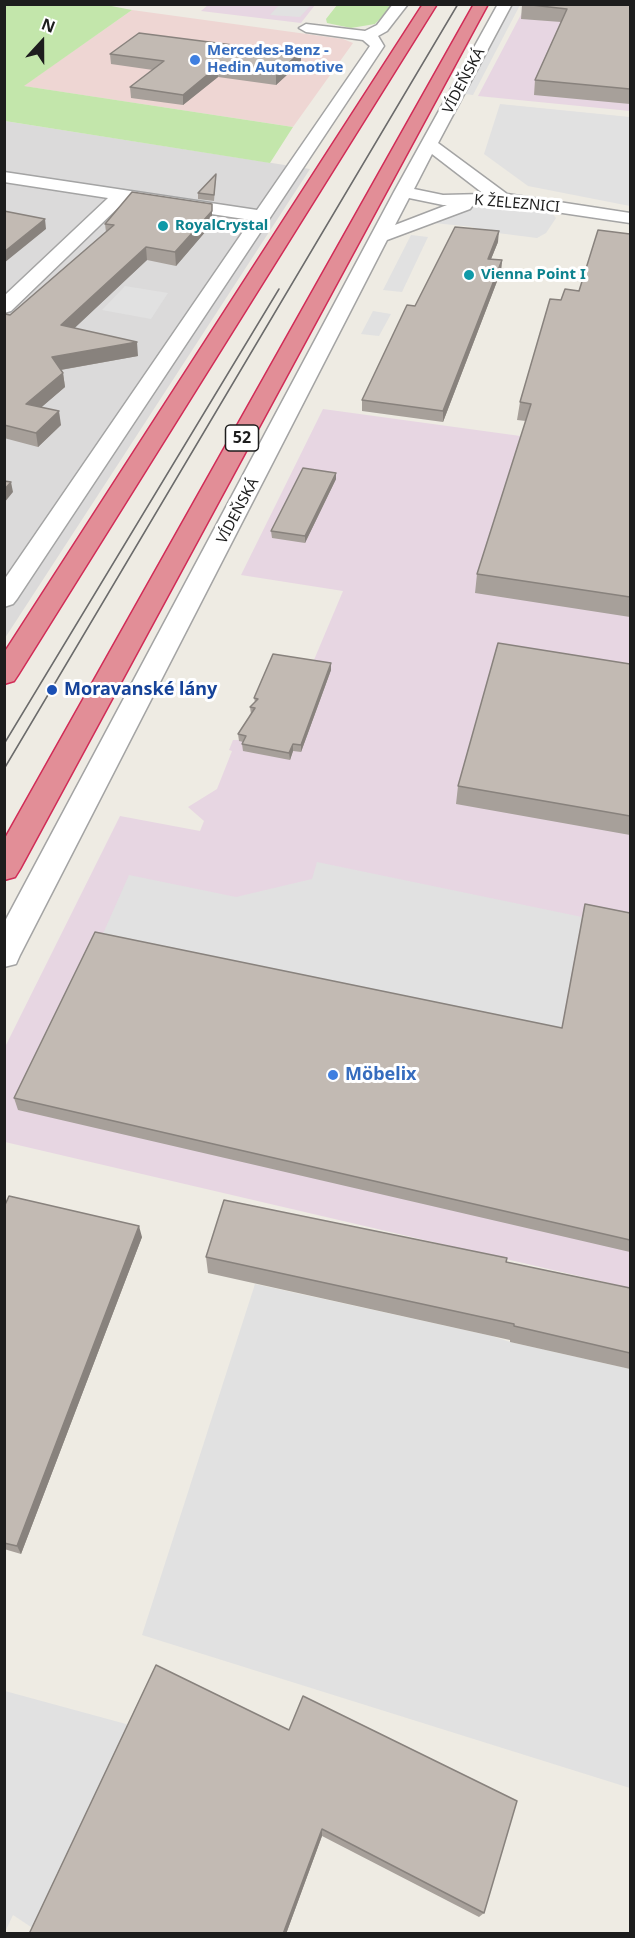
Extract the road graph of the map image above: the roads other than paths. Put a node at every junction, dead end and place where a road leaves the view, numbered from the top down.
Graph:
1 (401, 4) edge
2 (430, 4) edge
3 (481, 4) edge
4 (506, 4) edge
5 (319, 13) dead end
6 (367, 36) junction
7 (430, 145) junction
8 (4, 177) edge
9 (403, 192) junction
10 (120, 196) junction
11 (502, 200) junction
12 (262, 216) junction
13 (630, 218) edge
14 (382, 236) junction
15 (4, 307) edge
16 (4, 599) edge
17 (4, 675) edge
18 (4, 868) edge
19 (4, 955) edge

1 - 6 street
2 - 17 highway
3 - 18 highway, VÍDEŇSKÁ / 52
4 - 7 street, VÍDEŇSKÁ
5 - 6 street
6 - 12 street
7 - 9 street, VÍDEŇSKÁ
7 - 11 street
8 - 10 street
9 - 11 street, K ŽELEZNICI
9 - 14 street, VÍDEŇSKÁ
10 - 12 street
10 - 15 street
11 - 13 street, K ŽELEZNICI
11 - 14 street
12 - 16 street
14 - 19 street, VÍDEŇSKÁ

